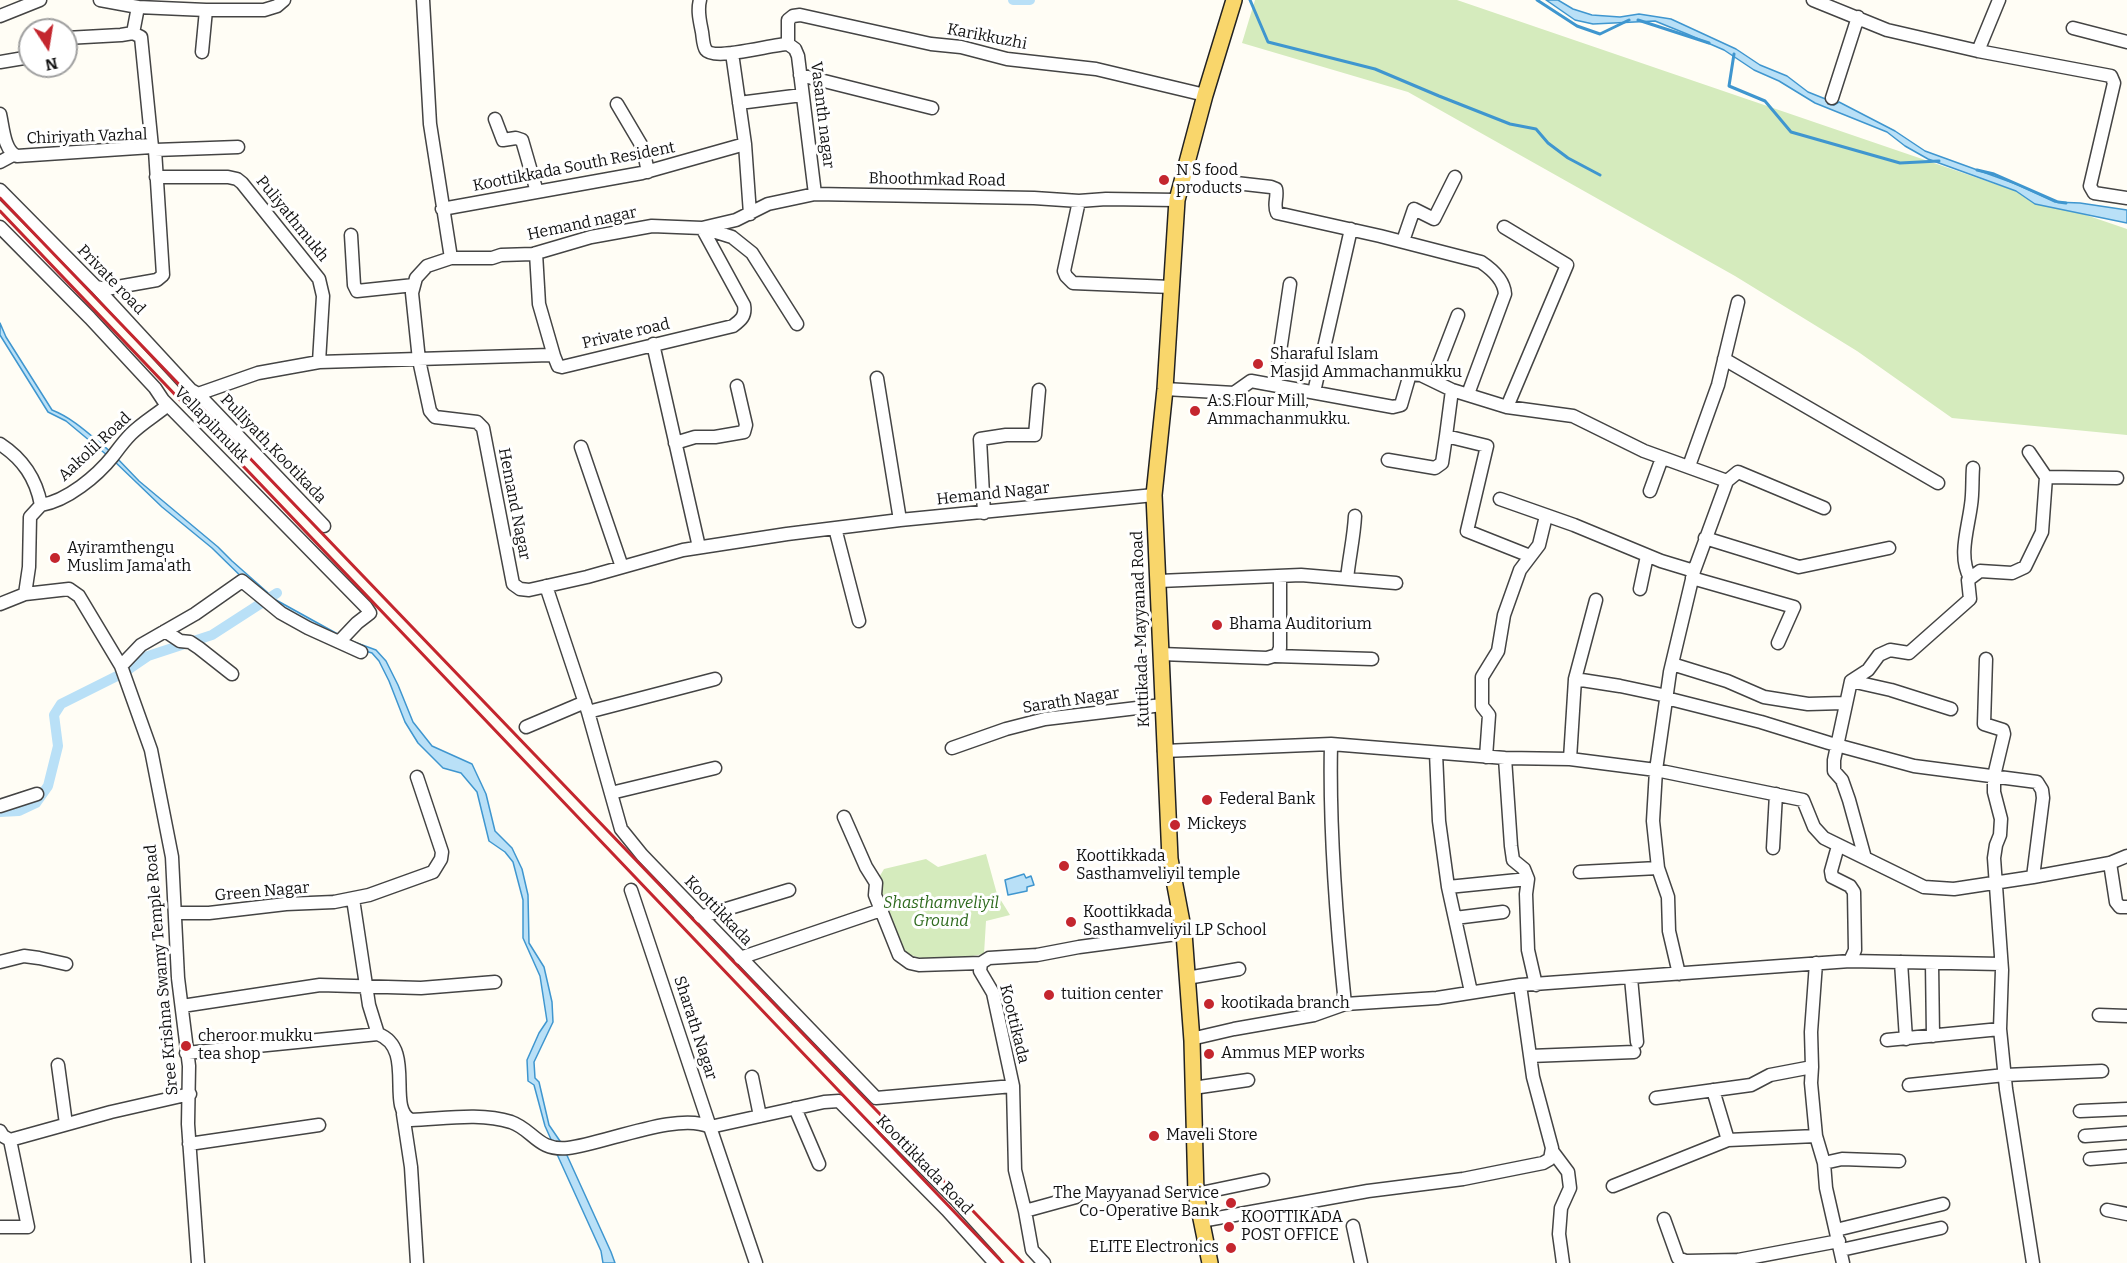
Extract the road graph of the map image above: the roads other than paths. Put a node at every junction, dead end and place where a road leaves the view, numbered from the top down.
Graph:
1 (40, 0) edge
2 (108, 0) edge
3 (284, 0) edge
4 (423, 0) edge
5 (700, 0) edge
6 (1234, 0) edge
7 (1813, 0) edge
8 (1999, 0) edge
9 (138, 7) junction
10 (206, 10) junction
11 (0, 16) edge
12 (1858, 17) junction
13 (2073, 28) dead end
14 (134, 33) junction
15 (78, 38) edge
16 (2127, 42) edge
17 (788, 44) junction
18 (1978, 51) junction
19 (202, 52) dead end
20 (732, 53) junction
21 (18, 59) edge
22 (0, 62) edge
23 (800, 75) junction
24 (802, 95) junction
25 (1205, 95) junction
26 (1832, 99) dead end
27 (740, 103) junction
28 (617, 104) dead end
29 (932, 108) dead end
30 (0, 114) edge
31 (495, 119) dead end
32 (746, 144) junction
33 (238, 147) dead end
34 (154, 148) junction
35 (13, 155) junction
36 (0, 162) edge
37 (648, 172) junction
38 (156, 177) junction
39 (1183, 177) junction
40 (1455, 177) dead end
41 (0, 190) edge
42 (537, 192) junction
43 (815, 194) junction
44 (2127, 198) edge
45 (1177, 200) junction
46 (1078, 201) junction
47 (442, 209) junction
48 (750, 214) junction
49 (0, 227) edge
50 (1504, 227) dead end
51 (702, 228) junction
52 (1351, 229) junction
53 (351, 235) dead end
54 (1403, 242) junction
55 (536, 253) junction
56 (451, 258) junction
57 (1290, 284) dead end
58 (414, 285) junction
59 (96, 287) junction
60 (1171, 287) junction
61 (1738, 302) dead end
62 (1458, 315) dead end
63 (797, 324) dead end
64 (653, 344) junction
65 (554, 356) junction
66 (1724, 359) junction
67 (418, 360) junction
68 (319, 362) junction
69 (877, 378) dead end
70 (1432, 380) junction
71 (737, 386) dead end
72 (1275, 386) junction
73 (1165, 389) junction
74 (1039, 390) dead end
75 (1452, 390) junction
76 (1314, 392) junction
77 (198, 394) junction
78 (1468, 394) junction
79 (168, 405) junction
80 (1508, 407) junction
81 (1446, 436) junction
82 (675, 443) junction
83 (0, 444) edge
84 (581, 447) dead end
85 (2029, 452) dead end
86 (1662, 458) junction
87 (1388, 460) dead end
88 (1689, 466) junction
89 (1973, 468) dead end
90 (2046, 477) junction
91 (2117, 478) dead end
92 (1727, 481) junction
93 (1938, 483) dead end
94 (1650, 491) dead end
95 (1154, 495) junction
96 (1500, 500) dead end
97 (41, 505) junction
98 (1824, 508) dead end
99 (984, 513) junction
100 (1355, 516) dead end
101 (1546, 516) junction
102 (900, 520) junction
103 (324, 526) dead end
104 (835, 528) junction
105 (1705, 538) junction
106 (699, 547) junction
107 (1889, 548) dead end
108 (1530, 556) junction
109 (1647, 556) junction
110 (622, 567) junction
111 (1693, 575) junction
112 (1280, 576) junction
113 (1347, 579) junction
114 (1970, 579) junction
115 (1159, 581) junction
116 (1396, 584) dead end
117 (546, 586) junction
118 (1640, 589) dead end
119 (25, 594) junction
120 (1596, 600) dead end
121 (0, 604) edge
122 (859, 621) dead end
123 (165, 632) junction
124 (339, 642) junction
125 (1778, 643) dead end
126 (361, 652) dead end
127 (1161, 654) junction
128 (1275, 656) junction
129 (1372, 659) dead end
130 (1986, 659) dead end
131 (1672, 664) junction
132 (121, 666) junction
133 (232, 674) dead end
134 (715, 679) dead end
135 (1575, 679) junction
136 (1851, 681) junction
137 (1667, 697) junction
138 (1843, 704) dead end
139 (1162, 705) junction
140 (586, 707) junction
141 (1951, 708) dead end
142 (526, 728) dead end
143 (1331, 744) junction
144 (1838, 746) junction
145 (952, 748) dead end
146 (1164, 751) junction
147 (1436, 753) junction
148 (1486, 757) junction
149 (1506, 758) junction
150 (1570, 759) junction
151 (715, 768) dead end
152 (1656, 770) junction
153 (1994, 776) junction
154 (417, 777) dead end
155 (611, 793) junction
156 (37, 794) dead end
157 (1776, 794) junction
158 (0, 806) edge
159 (844, 818) dead end
160 (1838, 846) junction
161 (1773, 848) dead end
162 (2127, 856) edge
163 (1865, 858) junction
164 (2110, 862) junction
165 (1658, 868) junction
166 (1580, 872) dead end
167 (2033, 877) junction
168 (1528, 879) junction
169 (1997, 883) junction
170 (1448, 887) junction
171 (631, 890) dead end
172 (789, 890) dead end
173 (352, 899) junction
174 (2127, 907) edge
175 (881, 910) junction
176 (1503, 912) dead end
177 (175, 913) junction
178 (700, 917) junction
179 (1455, 918) junction
180 (1184, 933) junction
181 (740, 958) junction
182 (0, 962) edge
183 (1850, 962) junction
184 (1901, 962) junction
185 (981, 963) junction
186 (1816, 963) junction
187 (1932, 963) junction
188 (66, 964) dead end
189 (2001, 964) junction
190 (1239, 969) dead end
191 (1679, 974) junction
192 (1187, 978) junction
193 (1631, 978) junction
194 (495, 982) dead end
195 (1520, 985) junction
196 (1536, 985) junction
197 (367, 986) junction
198 (1471, 992) junction
199 (1346, 1004) junction
200 (182, 1006) junction
201 (2099, 1015) dead end
202 (2127, 1016) edge
203 (2000, 1029) junction
204 (378, 1034) junction
205 (1933, 1036) junction
206 (1906, 1038) junction
207 (1191, 1039) junction
208 (1887, 1040) dead end
209 (186, 1053) junction
210 (1530, 1056) junction
211 (58, 1065) dead end
212 (1812, 1066) junction
213 (2102, 1071) dead end
214 (2004, 1075) junction
215 (752, 1077) dead end
216 (1248, 1080) dead end
217 (1909, 1085) dead end
218 (1013, 1086) junction
219 (1193, 1088) junction
220 (1713, 1090) junction
221 (190, 1094) junction
222 (1656, 1098) dead end
223 (795, 1108) junction
224 (2127, 1108) edge
225 (2080, 1111) dead end
226 (403, 1114) junction
227 (760, 1116) junction
228 (66, 1124) junction
229 (319, 1125) dead end
230 (710, 1127) junction
231 (0, 1131) edge
232 (2127, 1133) edge
233 (1816, 1136) junction
234 (2085, 1136) dead end
235 (10, 1140) junction
236 (1728, 1140) junction
237 (189, 1144) junction
238 (1553, 1152) junction
239 (2127, 1156) edge
240 (2090, 1159) dead end
241 (1899, 1161) dead end
242 (1824, 1162) junction
243 (819, 1164) dead end
244 (1263, 1180) dead end
245 (1613, 1186) dead end
246 (1196, 1194) junction
247 (1076, 1197) dead end
248 (1943, 1204) dead end
249 (2107, 1210) dead end
250 (1025, 1211) junction
251 (2127, 1214) edge
252 (1664, 1219) dead end
253 (1201, 1221) junction
254 (1353, 1226) dead end
255 (0, 1227) edge
256 (1941, 1228) dead end
257 (1838, 1240) junction
258 (198, 1263) edge
259 (417, 1263) edge
260 (756, 1263) edge
261 (995, 1263) edge
262 (1044, 1263) edge
263 (1210, 1263) edge
264 (1361, 1263) edge
265 (1563, 1263) edge
266 (1843, 1263) edge
267 (2033, 1263) edge

1 - 11 street
2 - 9 street
3 - 10 street
4 - 47 street
5 - 20 street
6 - 25 main road, Kuttikada-Mayyanad Road
7 - 12 street
8 - 18 street
9 - 10 street
9 - 14 street
10 - 19 street
12 - 18 street
12 - 26 street
13 - 16 street
14 - 15 street
14 - 34 street
17 - 20 street
17 - 23 street, Vasanth nagar
17 - 25 street, Karikkuzhi
18 - 44 street
20 - 27 street
21 - 22 street
23 - 24 street, Vasanth nagar
23 - 29 street
24 - 27 street
24 - 43 street, Vasanth nagar
25 - 39 main road, Kuttikada-Mayyanad Road
27 - 32 street
28 - 37 street
30 - 35 street, Chiriyath Vazhal
31 - 42 street
32 - 37 street, Koottikkada South Resident
32 - 48 street
33 - 34 street
34 - 35 street, Chiriyath Vazhal
34 - 38 street, Chiriyath Vazhal
35 - 36 street
37 - 42 street, Koottikkada South Resident
38 - 59 street, Chiriyath Vazhal
38 - 68 street, Puliyathmukh
39 - 45 main road, Kuttikada-Mayyanad Road
39 - 52 street
40 - 54 street
41 - 59 street, Private road
42 - 47 street, Koottikkada South Resident
43 - 46 street, Bhoothmkad Road
43 - 48 street, Bhoothmkad Road
45 - 46 street, Bhoothmkad Road
45 - 60 main road, Kuttikada-Mayyanad Road
46 - 60 street
47 - 56 street
48 - 51 street, Bhoothmkad Road
49 - 79 street, Vellapilmukk
50 - 80 street
51 - 55 street, Hemand nagar
51 - 63 street
51 - 64 street, Private road
52 - 54 street
52 - 76 street
53 - 58 street
54 - 78 street
55 - 56 street, Hemand nagar
55 - 65 street
56 - 58 street, Hemand nagar
57 - 72 street
58 - 67 street
59 - 77 street, Private road
60 - 73 main road, Kuttikada-Mayyanad Road
61 - 66 street
62 - 70 street
64 - 65 street, Private road
64 - 82 street
65 - 67 street, Private road
66 - 88 street
66 - 93 street
67 - 68 street, Private road
67 - 117 street, Hemand Nagar
68 - 77 street, Private road
69 - 102 street
70 - 75 street
70 - 76 street
71 - 82 street
72 - 73 street
72 - 76 street
73 - 95 main road, Kuttikada-Mayyanad Road
74 - 99 street
75 - 78 street
75 - 81 street
77 - 103 street, Pulliyath,Kootikada
78 - 80 street
79 - 97 street, Aakolil Road
79 - 124 street, Vellapilmukk
80 - 86 street
81 - 87 street
81 - 108 street
82 - 106 street
83 - 97 street
84 - 110 street
85 - 90 street
86 - 88 street
86 - 94 street
88 - 92 street
89 - 114 street
90 - 91 street
90 - 114 street
92 - 98 street
92 - 105 street
95 - 99 street, Hemand Nagar
95 - 115 main road, Kuttikada-Mayyanad Road
96 - 101 street
97 - 119 street
99 - 102 street, Hemand Nagar
100 - 113 street
101 - 108 street
101 - 109 street
102 - 104 street, Hemand Nagar
104 - 106 street, Hemand Nagar
104 - 122 street
105 - 107 street
105 - 111 street
106 - 110 street, Hemand Nagar
108 - 148 street
109 - 111 street
109 - 118 street
110 - 117 street, Hemand Nagar
111 - 125 street
111 - 131 street
112 - 113 street
112 - 115 street
112 - 128 street
113 - 116 street
114 - 136 street
115 - 127 main road, Kuttikada-Mayyanad Road
117 - 140 street, Koottikkada
119 - 121 street, Sree Krishna Swamy Temple Road
119 - 132 street, Sree Krishna Swamy Temple Road
120 - 135 street
123 - 124 street
123 - 132 street
123 - 133 street
124 - 126 street
127 - 128 street
127 - 139 main road, Kuttikada-Mayyanad Road
128 - 129 street
130 - 153 street
131 - 137 street
131 - 138 street
132 - 177 street, Sree Krishna Swamy Temple Road
134 - 140 street
135 - 137 street
135 - 150 street
136 - 141 street
136 - 144 street
137 - 144 street
137 - 152 street
139 - 145 street, Sarath Nagar
139 - 146 main road, Kuttikada-Mayyanad Road
140 - 142 street
140 - 155 street, Koottikkada
143 - 146 street
143 - 147 street
143 - 199 street
144 - 153 street
144 - 163 street
146 - 180 main road, Kuttikada-Mayyanad Road
147 - 148 street
147 - 170 street
148 - 149 street
149 - 150 street
149 - 168 street
150 - 152 street
151 - 155 street
152 - 157 street
152 - 165 street
153 - 167 street
153 - 169 street
154 - 173 street, Green Nagar
155 - 178 street, Koottikkada
156 - 158 street
157 - 160 street
157 - 161 street
159 - 175 street
160 - 163 street
160 - 183 street
162 - 164 street
163 - 169 street
164 - 167 street
164 - 174 street
165 - 166 street
165 - 191 street
167 - 169 street
168 - 170 street
168 - 196 street
169 - 189 street
170 - 179 street
171 - 230 street, Sharath Nagar
172 - 178 street
173 - 177 street, Green Nagar
173 - 197 street
175 - 181 street
175 - 185 street
176 - 179 street
177 - 200 street, Sree Krishna Swamy Temple Road
178 - 181 street, Koottikkada
179 - 198 street
180 - 185 street
180 - 192 main road, Kuttikada-Mayyanad Road
181 - 218 street, Koottikkada
182 - 188 street
183 - 184 street
183 - 186 street
184 - 187 street
184 - 206 street
185 - 218 street, Koottikada
186 - 191 street
186 - 212 street
187 - 189 street
187 - 205 street
189 - 203 street
190 - 192 street
191 - 193 street
192 - 207 main road, Kuttikada-Mayyanad Road
193 - 196 street
193 - 210 street
194 - 197 street
195 - 196 street
195 - 198 street
195 - 210 street
197 - 200 street
197 - 204 street
198 - 199 street
199 - 207 street
200 - 209 street, Sree Krishna Swamy Temple Road
201 - 202 street
203 - 205 street
203 - 214 street
204 - 209 street
204 - 226 street
205 - 206 street
206 - 208 street
207 - 219 main road, Kuttikada-Mayyanad Road
209 - 221 street, Sree Krishna Swamy Temple Road
210 - 238 street
211 - 228 street
212 - 220 street
212 - 233 street
213 - 214 street
214 - 217 street
214 - 267 street
215 - 227 street
216 - 219 street
218 - 250 street, Koottikada
219 - 246 main road, Kuttikada-Mayyanad Road
220 - 222 street
220 - 236 street
221 - 228 street
221 - 237 street, Sree Krishna Swamy Temple Road
223 - 227 street
223 - 243 street
223 - 261 street, Koottikkada Road
224 - 225 street
226 - 230 street
226 - 259 street
227 - 230 street
228 - 235 street
229 - 237 street
230 - 260 street, Sharath Nagar
231 - 235 street
232 - 234 street
233 - 236 street
233 - 242 street
235 - 255 street
236 - 245 street
237 - 258 street, Sree Krishna Swamy Temple Road
238 - 253 street
238 - 265 street
239 - 240 street
241 - 242 street
242 - 257 street
244 - 246 street
246 - 253 main road, Kuttikada-Mayyanad Road
247 - 250 street
248 - 257 street
249 - 251 street
250 - 262 street
252 - 257 street
253 - 263 main road, Kuttikada-Mayyanad Road
254 - 264 street
256 - 257 street
257 - 266 street

